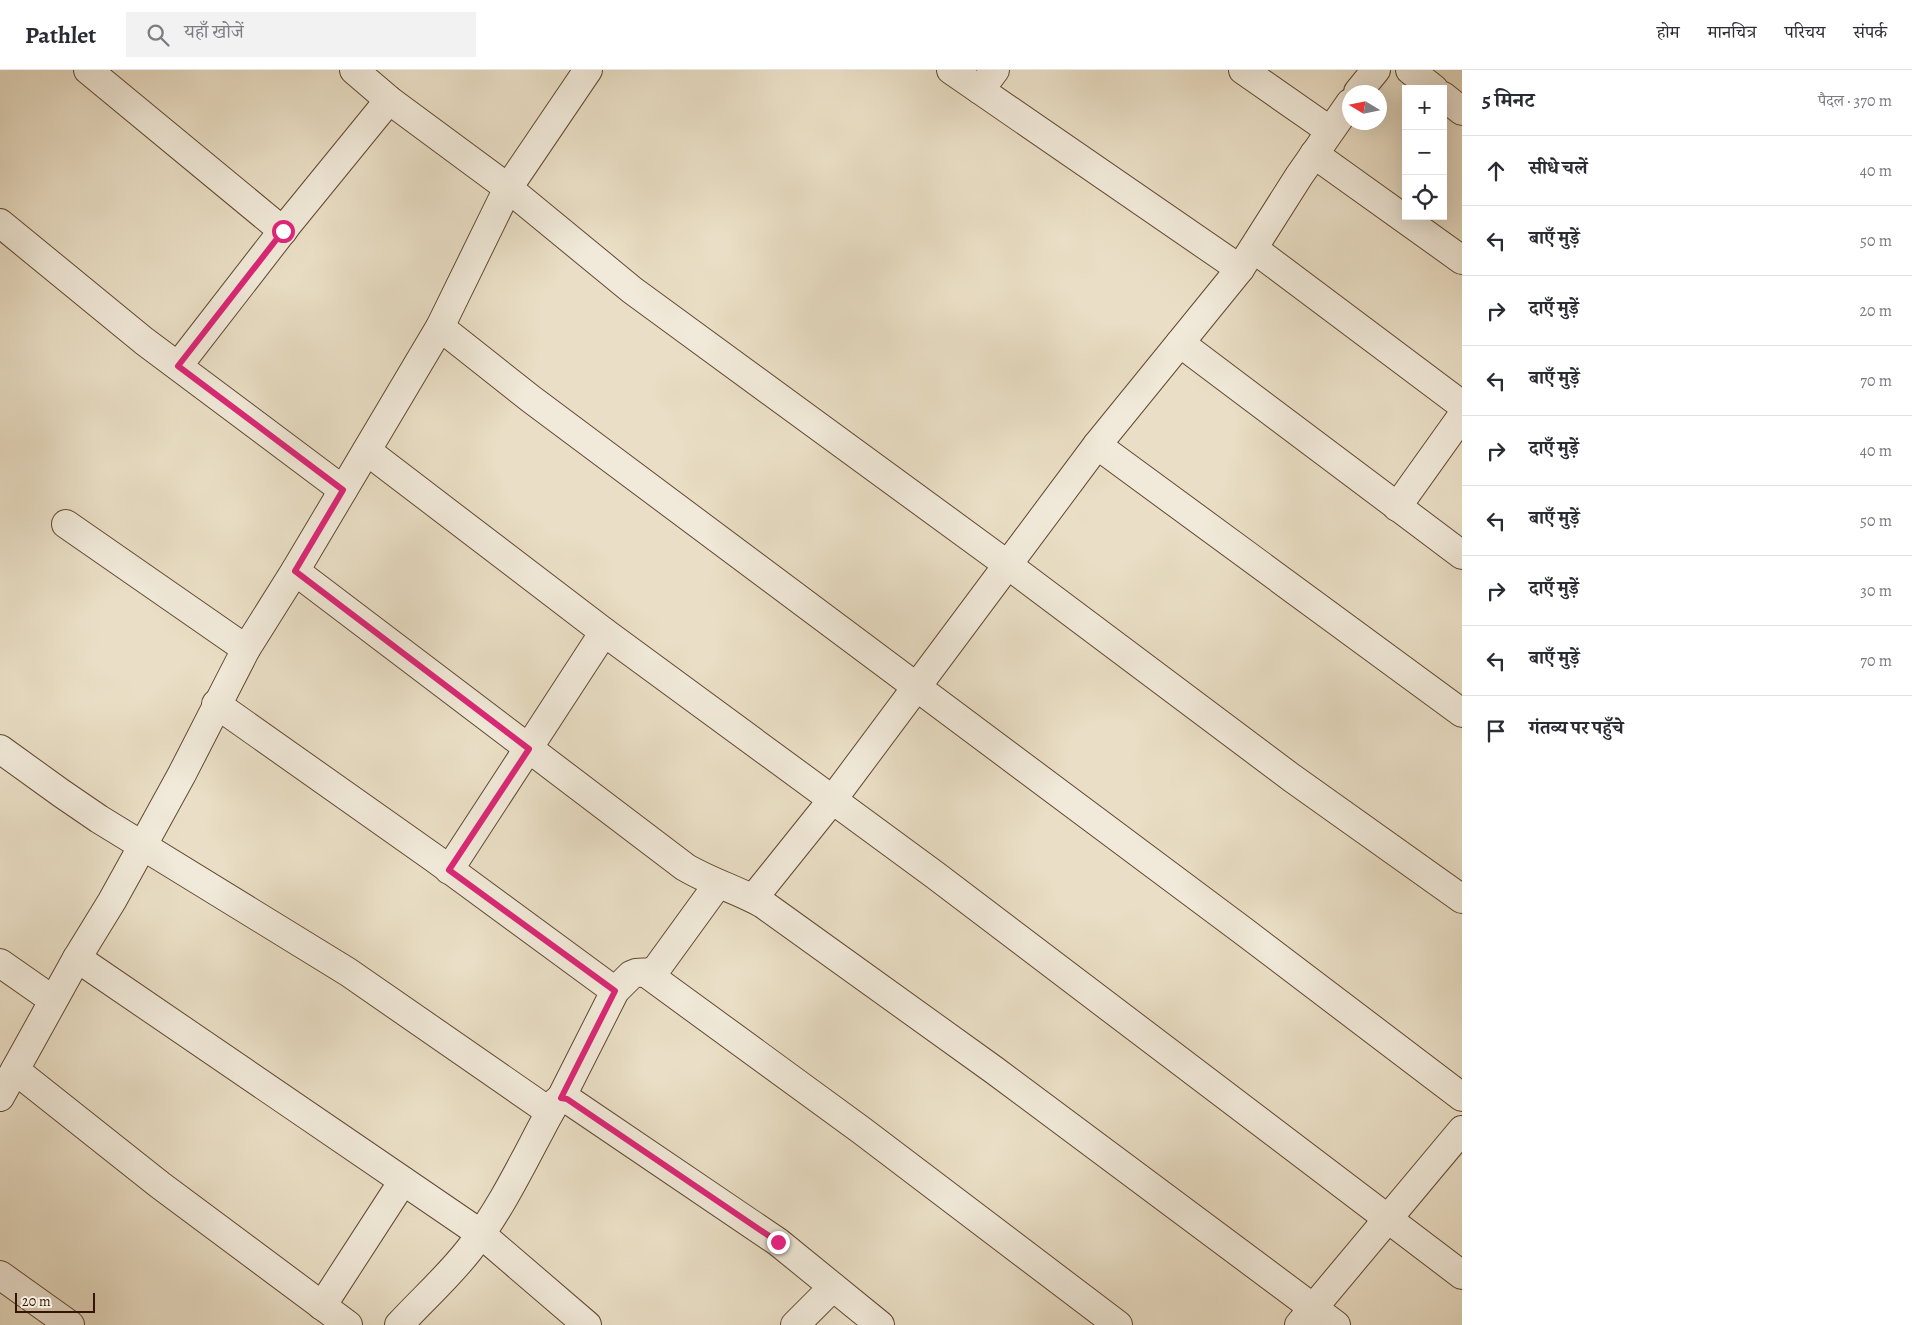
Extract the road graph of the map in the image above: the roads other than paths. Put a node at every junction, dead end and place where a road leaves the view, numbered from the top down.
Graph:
1 (88, 70) edge
2 (354, 70) edge
3 (588, 70) edge
4 (951, 70) edge
5 (1243, 70) edge
6 (1376, 70) edge
7 (1410, 70) edge
8 (987, 80) edge
9 (1364, 85) edge
10 (1429, 85) edge
11 (1447, 99) edge
12 (389, 100) junction
13 (1462, 111) edge
14 (1342, 113) edge
15 (1329, 130) junction
16 (1314, 154) junction
17 (508, 188) junction
18 (0, 223) edge
19 (283, 231) junction
20 (1247, 259) junction
21 (1462, 260) edge
22 (440, 327) junction
23 (1180, 343) junction
24 (178, 366) junction
25 (1462, 405) edge
26 (1462, 416) edge
27 (1097, 445) junction
28 (367, 451) junction
29 (343, 490) junction
30 (1397, 507) junction
31 (66, 524) dead end
32 (1462, 555) edge
33 (1008, 565) junction
34 (295, 571) junction
35 (604, 632) junction
36 (246, 649) junction
37 (917, 687) junction
38 (216, 704) junction
39 (1462, 713) edge
40 (0, 749) edge
41 (529, 749) junction
42 (833, 799) junction
43 (143, 845) junction
44 (449, 870) junction
45 (718, 884) junction
46 (749, 896) junction
47 (1462, 899) edge
48 (77, 958) junction
49 (0, 963) edge
50 (646, 973) junction
51 (615, 991) junction
52 (53, 1000) junction
53 (15, 1070) junction
54 (0, 1097) edge
55 (1462, 1097) edge
56 (555, 1105) junction
57 (1462, 1130) edge
58 (403, 1181) junction
59 (1389, 1219) junction
60 (481, 1234) junction
61 (1462, 1274) edge
62 (0, 1275) edge
63 (833, 1286) junction
64 (322, 1306) junction
65 (1306, 1317) edge
66 (70, 1325) edge
67 (348, 1325) edge
68 (399, 1325) edge
69 (587, 1325) edge
70 (795, 1325) edge
71 (880, 1325) edge
72 (1118, 1325) edge
73 (1336, 1325) edge

1 - 19 street
2 - 12 street
3 - 17 street
4 - 8 street
5 - 15 street
6 - 9 street
7 - 10 street
8 - 20 street
11 - 13 street
12 - 17 street
12 - 19 street
14 - 15 street
15 - 16 street
16 - 20 street
16 - 21 street
17 - 22 street
17 - 33 street
18 - 24 street
19 - 24 street
20 - 23 street
20 - 25 street
22 - 28 street
22 - 37 street
23 - 27 street
23 - 30 street
24 - 29 street
26 - 30 street
27 - 33 street
27 - 39 street
28 - 29 street
28 - 35 street
29 - 34 street
30 - 32 street
31 - 36 street
33 - 37 street
33 - 47 street
34 - 36 street
34 - 41 street
35 - 41 street
35 - 42 street
36 - 38 street
37 - 42 street
37 - 55 street
38 - 43 street
38 - 44 street
40 - 43 street
41 - 44 street
41 - 45 street
42 - 46 street
42 - 59 street
43 - 48 street
43 - 56 street
44 - 51 street
45 - 46 street
45 - 50 street
46 - 65 street
48 - 52 street
48 - 58 street
49 - 52 street
50 - 51 street
50 - 72 street
51 - 56 street
52 - 53 street
53 - 54 street
53 - 64 street
56 - 60 street
56 - 63 street
57 - 59 street
58 - 60 street
58 - 64 street
59 - 61 street
59 - 65 street
60 - 68 street
60 - 69 street
62 - 66 street
63 - 70 street
63 - 71 street
64 - 67 street
65 - 73 street

